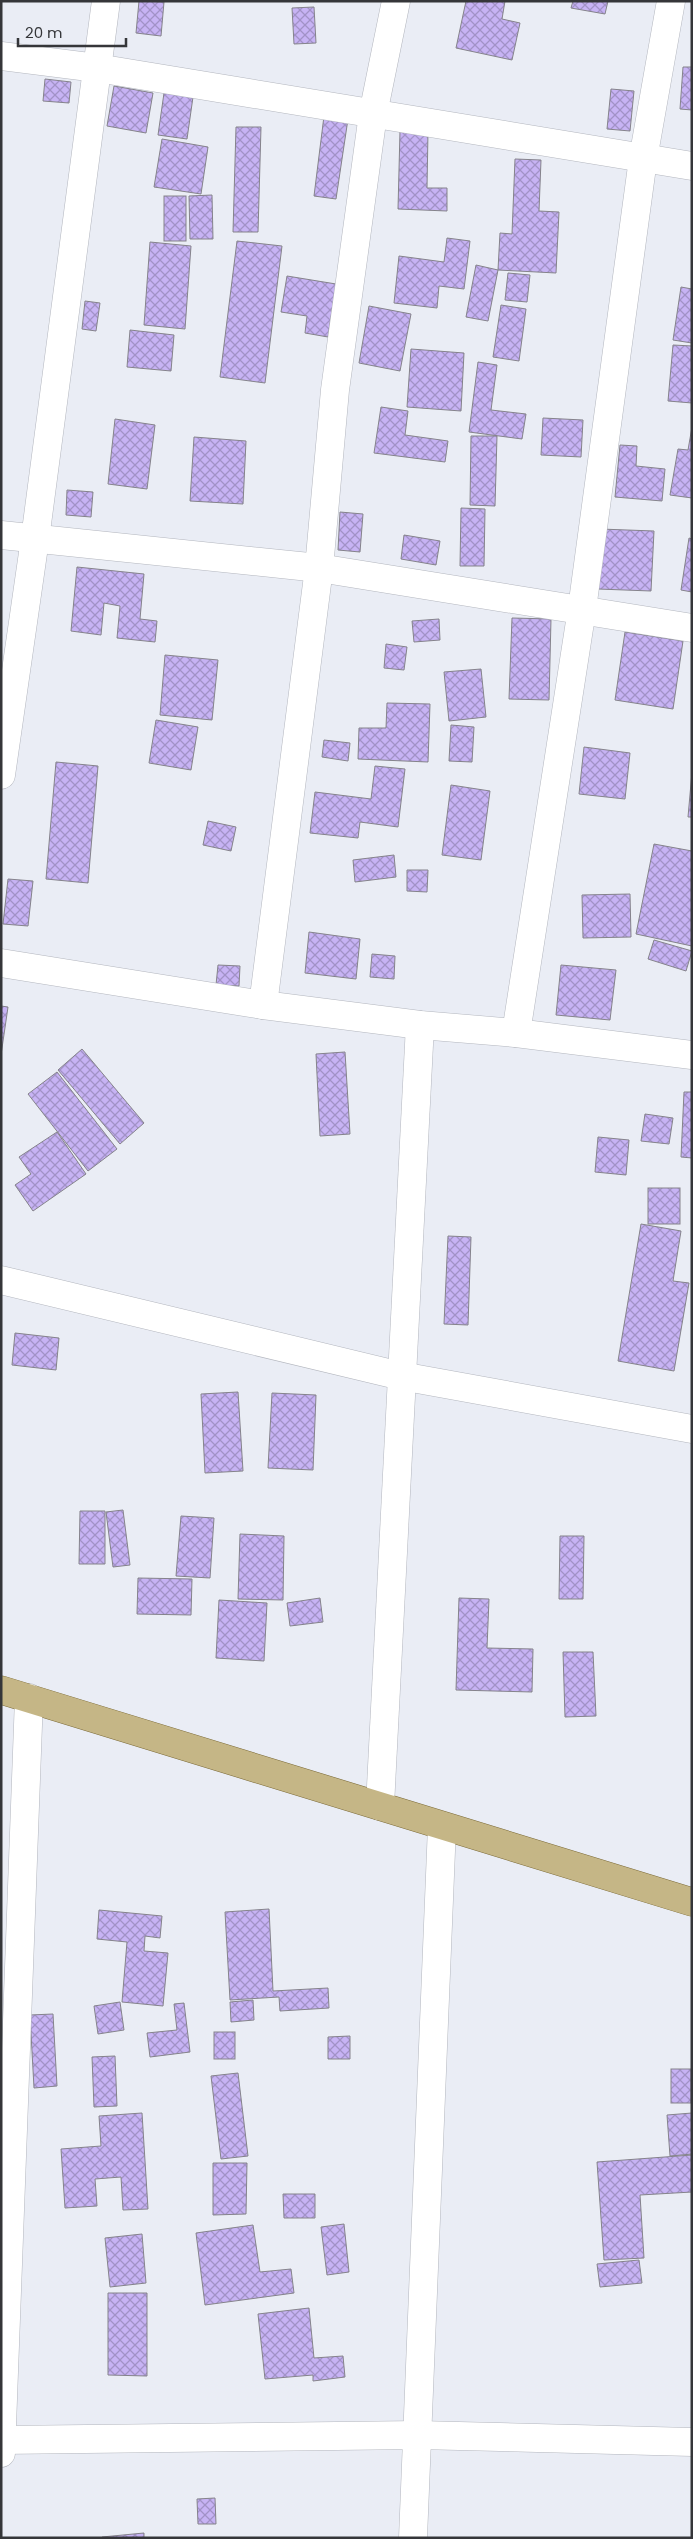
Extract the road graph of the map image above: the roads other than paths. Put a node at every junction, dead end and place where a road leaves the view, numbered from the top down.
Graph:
1 (106, 1) edge
2 (396, 1) edge
3 (671, 1) edge
4 (1, 56) edge
5 (96, 68) junction
6 (373, 114) junction
7 (643, 159) junction
8 (692, 166) edge
9 (1, 534) edge
10 (35, 539) junction
11 (320, 568) junction
12 (582, 609) junction
13 (692, 628) edge
14 (1, 775) edge
15 (1, 963) edge
16 (264, 1005) junction
17 (420, 1025) junction
18 (516, 1034) junction
19 (692, 1055) edge
20 (1, 1280) edge
21 (401, 1376) junction
22 (692, 1429) edge
23 (1, 1690) edge
24 (29, 1698) junction
25 (380, 1806) junction
26 (442, 1826) junction
27 (692, 1902) edge
28 (418, 2436) junction
29 (1, 2440) edge
30 (692, 2442) edge
31 (1, 2453) edge
32 (413, 2538) edge

1 - 5 street
2 - 6 street
3 - 7 street
4 - 5 street
5 - 6 street
5 - 10 street
6 - 7 street
6 - 11 street
7 - 8 street
7 - 12 street
9 - 10 street
10 - 11 street
10 - 14 street
11 - 12 street
11 - 16 street
12 - 13 street
12 - 18 street
15 - 16 street
16 - 17 street
17 - 18 street
17 - 21 street
18 - 19 street
20 - 21 street
21 - 22 street
21 - 25 street
23 - 24 main road
24 - 25 main road
24 - 29 street
25 - 26 main road
26 - 27 main road
26 - 28 street
28 - 29 street
28 - 30 street
28 - 32 street
29 - 31 street

